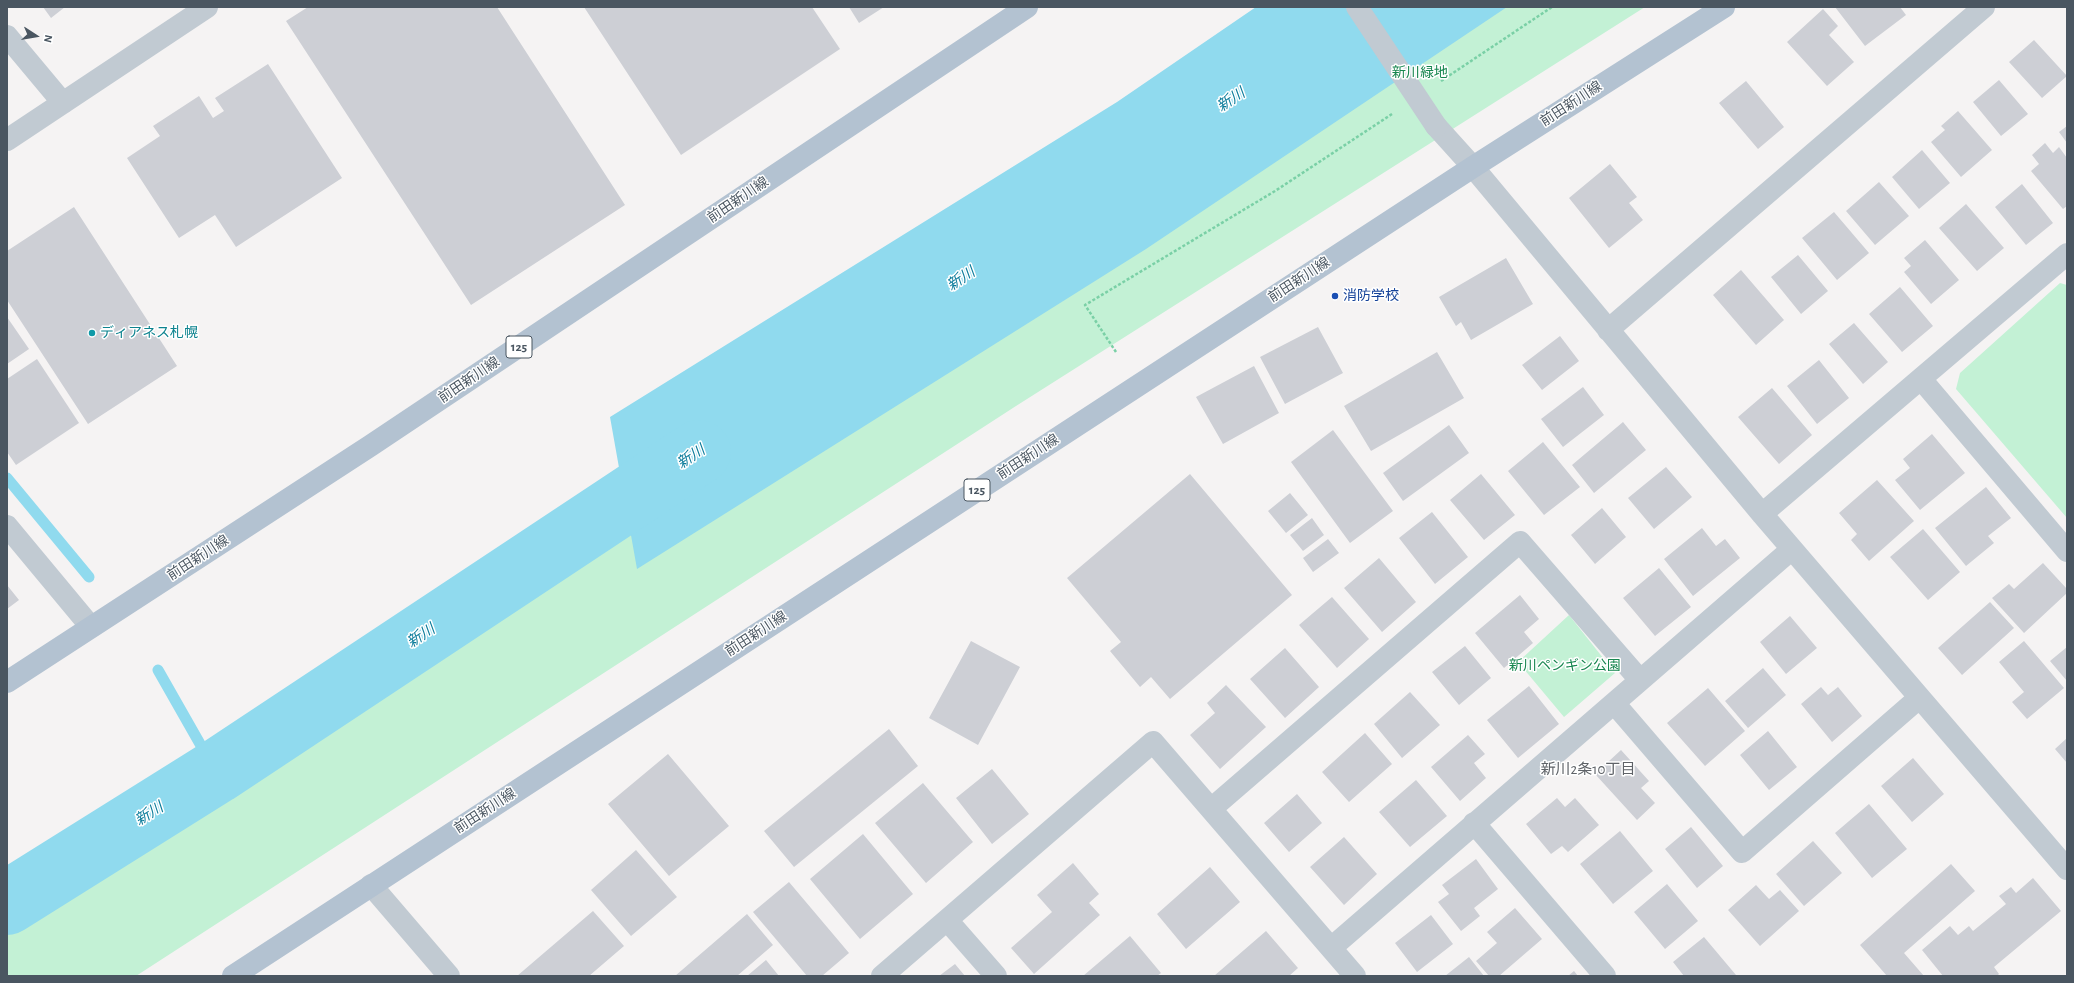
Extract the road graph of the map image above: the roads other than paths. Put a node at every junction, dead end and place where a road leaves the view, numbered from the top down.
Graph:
1 (207, 7) edge
2 (1027, 7) edge
3 (1357, 7) edge
4 (1724, 7) edge
5 (1984, 7) edge
6 (7, 36) edge
7 (63, 103) junction
8 (7, 140) edge
9 (1472, 167) junction
10 (2067, 254) edge
11 (1608, 330) junction
12 (1921, 379) junction
13 (1762, 514) junction
14 (7, 526) edge
15 (1792, 549) junction
16 (2067, 552) edge
17 (91, 627) junction
18 (1640, 680) junction
19 (7, 682) edge
20 (1919, 698) junction
21 (1614, 702) junction
22 (1211, 809) junction
23 (1474, 823) junction
24 (2067, 869) edge
25 (371, 885) junction
26 (947, 920) junction
27 (1331, 948) junction
28 (233, 976) edge
29 (449, 976) edge
30 (882, 976) edge
31 (996, 976) edge
32 (1355, 976) edge
33 (1606, 976) edge

1 - 7 street
2 - 17 main road, 前田新川線 / 125
3 - 9 street, bridge
4 - 9 main road, 前田新川線 / 125
5 - 11 street
6 - 7 street
7 - 8 street
9 - 11 street
9 - 25 main road, 前田新川線 / 125
10 - 12 street
11 - 13 street
12 - 13 street
12 - 16 street
13 - 15 street
14 - 17 street
15 - 18 street
15 - 20 street
17 - 19 main road, 前田新川線 / 125
18 - 21 street
18 - 22 street
20 - 21 street
20 - 24 street
21 - 23 street
22 - 26 street
22 - 27 street
23 - 27 street
23 - 33 street
25 - 28 main road, 前田新川線 / 125
25 - 29 street
26 - 30 street
26 - 31 street
27 - 32 street

